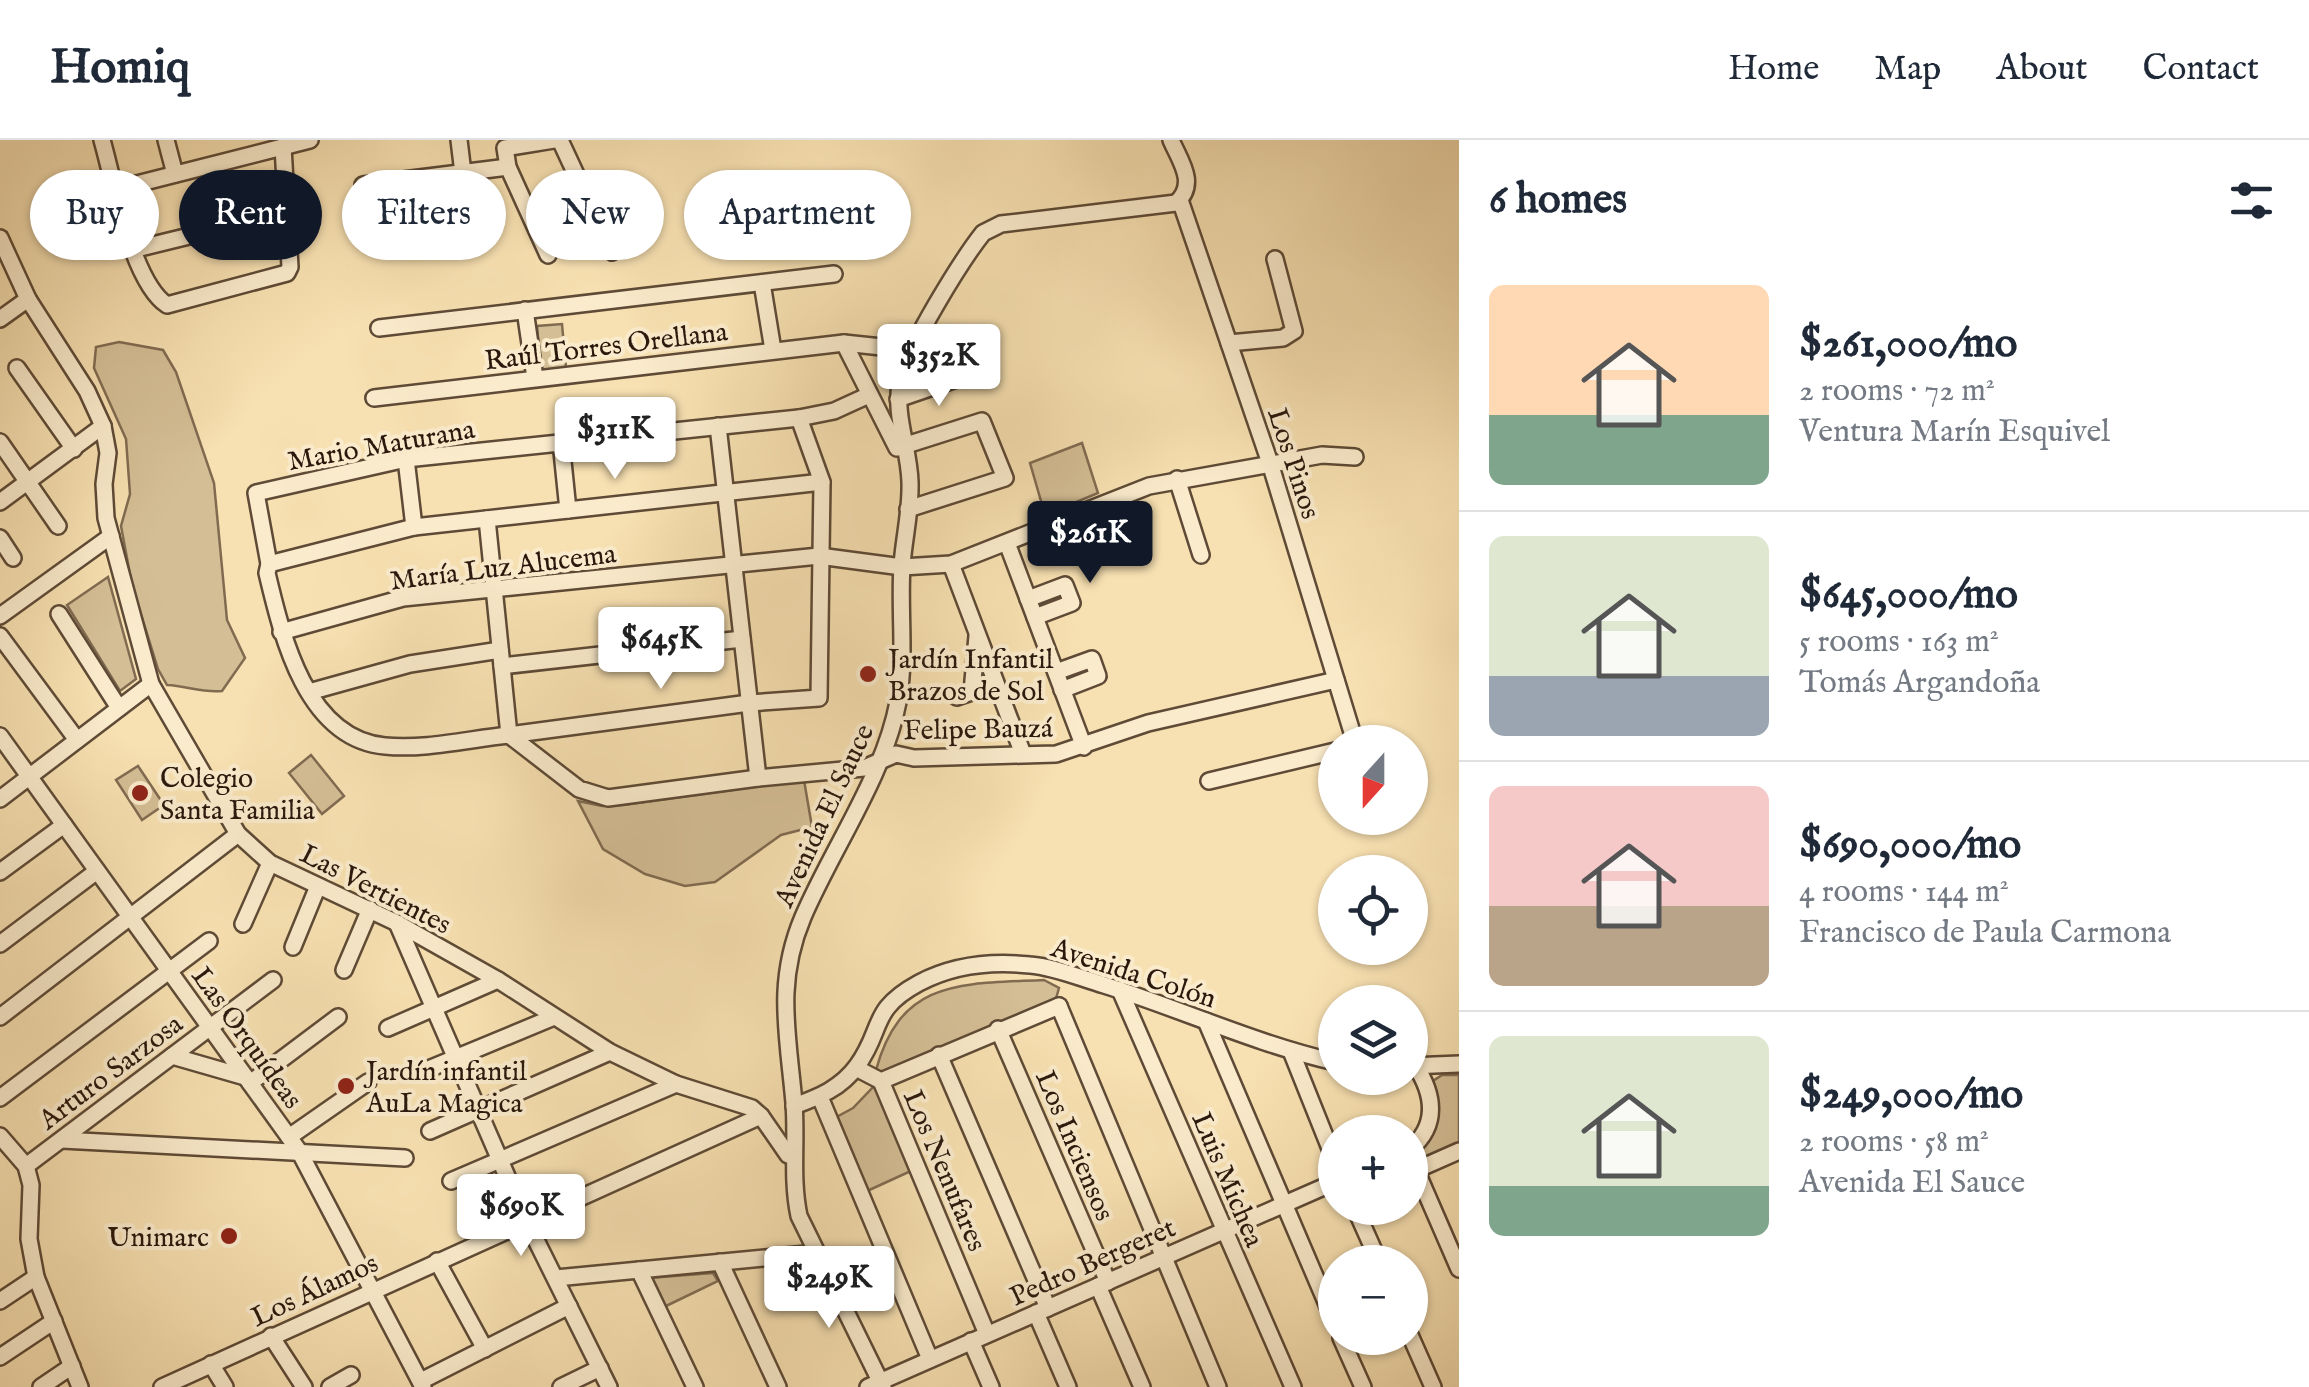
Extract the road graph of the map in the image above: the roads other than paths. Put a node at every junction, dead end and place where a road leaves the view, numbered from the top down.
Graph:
1 (102, 140) edge
2 (166, 140) edge
3 (231, 140) edge
4 (458, 140) edge
5 (557, 140) edge
6 (1170, 140) edge
7 (297, 143) edge
8 (236, 158) junction
9 (508, 167) junction
10 (111, 170) edge
11 (293, 170) edge
12 (462, 170) edge
13 (480, 170) edge
14 (572, 170) edge
15 (175, 174) junction
16 (159, 178) edge
17 (1180, 200) junction
18 (526, 207) edge
19 (0, 238) edge
20 (1274, 259) dead end
21 (137, 260) edge
22 (289, 260) edge
23 (834, 274) dead end
24 (762, 283) junction
25 (28, 299) junction
26 (526, 310) junction
27 (0, 319) edge
28 (379, 328) dead end
29 (1229, 342) junction
30 (844, 344) junction
31 (773, 350) junction
32 (910, 350) junction
33 (17, 368) dead end
34 (965, 376) dead end
35 (535, 378) junction
36 (869, 395) junction
37 (374, 398) dead end
38 (898, 400) junction
39 (799, 418) junction
40 (103, 426) junction
41 (718, 426) junction
42 (0, 442) edge
43 (561, 442) junction
44 (904, 446) junction
45 (74, 449) junction
46 (1355, 458) dead end
47 (406, 459) junction
48 (1270, 463) junction
49 (1176, 479) junction
50 (28, 482) junction
51 (822, 482) junction
52 (726, 493) junction
53 (0, 502) edge
54 (908, 509) junction
55 (568, 510) junction
56 (487, 519) junction
57 (58, 526) dead end
58 (414, 527) junction
59 (111, 536) junction
60 (0, 538) edge
61 (1007, 544) junction
62 (1202, 555) dead end
63 (819, 556) junction
64 (13, 558) dead end
65 (269, 564) junction
66 (951, 564) junction
67 (734, 566) junction
68 (902, 567) junction
69 (494, 590) junction
70 (1028, 599) junction
71 (59, 614) dead end
72 (0, 616) edge
73 (1035, 617) junction
74 (978, 631) junction
75 (281, 632) junction
76 (0, 636) edge
77 (742, 640) junction
78 (501, 658) junction
79 (1056, 672) junction
80 (1336, 680) junction
81 (151, 684) junction
82 (1062, 690) junction
83 (309, 692) junction
84 (1001, 692) junction
85 (749, 704) junction
86 (119, 708) junction
87 (1350, 725) edge
88 (509, 735) junction
89 (0, 736) edge
90 (77, 740) junction
91 (1084, 747) junction
92 (1023, 754) junction
93 (1318, 754) edge
94 (881, 759) junction
95 (29, 776) junction
96 (758, 778) junction
97 (1209, 781) dead end
98 (0, 799) edge
99 (64, 824) junction
100 (238, 834) junction
101 (270, 863) junction
102 (97, 871) junction
103 (0, 872) edge
104 (318, 886) junction
105 (370, 909) junction
106 (130, 917) junction
107 (397, 923) junction
108 (243, 924) dead end
109 (209, 941) dead end
110 (0, 944) edge
111 (293, 947) dead end
112 (344, 970) dead end
113 (169, 971) junction
114 (1064, 973) junction
115 (272, 980) dead end
116 (498, 980) junction
117 (1120, 990) junction
118 (1059, 1006) junction
119 (432, 1007) junction
120 (554, 1016) junction
121 (0, 1017) edge
122 (338, 1017) dead end
123 (1206, 1020) junction
124 (210, 1028) junction
125 (388, 1028) dead end
126 (998, 1029) junction
127 (1291, 1051) junction
128 (610, 1052) junction
129 (938, 1055) junction
130 (172, 1056) junction
131 (456, 1058) junction
132 (1318, 1058) edge
133 (1459, 1064) edge
134 (1428, 1065) edge
135 (856, 1068) junction
136 (419, 1073) dead end
137 (248, 1080) junction
138 (881, 1080) junction
139 (368, 1082) dead end
140 (676, 1084) junction
141 (1428, 1089) edge
142 (820, 1097) junction
143 (0, 1098) edge
144 (794, 1106) junction
145 (477, 1109) junction
146 (761, 1116) junction
147 (1318, 1118) edge
148 (1428, 1126) edge
149 (430, 1131) dead end
150 (0, 1136) edge
151 (62, 1140) junction
152 (294, 1144) junction
153 (1459, 1151) edge
154 (1428, 1156) edge
155 (794, 1157) junction
156 (405, 1158) dead end
157 (500, 1160) junction
158 (26, 1166) junction
159 (451, 1182) dead end
160 (1428, 1187) edge
161 (1318, 1190) edge
162 (1284, 1205) junction
163 (526, 1220) junction
164 (1451, 1229) edge
165 (1224, 1231) junction
166 (816, 1254) junction
167 (1164, 1257) junction
168 (436, 1260) junction
169 (720, 1262) junction
170 (1459, 1268) edge
171 (639, 1270) junction
172 (36, 1277) junction
173 (556, 1278) junction
174 (1103, 1284) junction
175 (1318, 1284) edge
176 (371, 1290) junction
177 (0, 1301) edge
178 (569, 1306) junction
179 (1042, 1310) junction
180 (54, 1321) junction
181 (987, 1334) junction
182 (271, 1336) junction
183 (971, 1341) junction
184 (484, 1349) junction
185 (1349, 1355) edge
186 (1418, 1355) edge
187 (0, 1357) edge
188 (930, 1359) junction
189 (212, 1364) junction
190 (72, 1366) junction
191 (600, 1368) junction
192 (350, 1375) dead end
193 (422, 1384) edge
194 (877, 1385) edge
195 (41, 1387) edge
196 (80, 1387) edge
197 (162, 1387) edge
198 (225, 1387) edge
199 (304, 1387) edge
200 (330, 1387) edge
201 (561, 1387) edge
202 (609, 1387) edge
203 (694, 1387) edge
204 (778, 1387) edge
205 (991, 1387) edge
206 (1068, 1387) edge
207 (1142, 1387) edge
208 (1218, 1387) edge
209 (1292, 1387) edge
210 (1363, 1387) edge
211 (1432, 1387) edge

1 - 10 street
2 - 15 street
3 - 8 street
4 - 12 street
5 - 9 street
5 - 14 street
6 - 17 street
7 - 8 street
7 - 11 street
8 - 15 street
9 - 13 street
9 - 18 street
15 - 16 street
17 - 29 street, Los Pinos
17 - 32 street, Avenida El Sauce
19 - 25 street, Las Vertientes
20 - 29 street
21 - 22 street
23 - 24 street
24 - 26 street
24 - 31 street
25 - 27 street
25 - 40 street, Las Vertientes
26 - 28 street
26 - 35 street
29 - 48 street, Los Pinos
30 - 31 street, Raúl Torres Orellana
30 - 32 street, Raúl Torres Orellana
30 - 36 street
31 - 35 street, Raúl Torres Orellana
32 - 38 street, Avenida El Sauce
33 - 45 street
34 - 38 street
35 - 37 street, Raúl Torres Orellana
36 - 39 street, Mario Maturana
36 - 44 street
38 - 44 street, Avenida El Sauce
39 - 41 street, Mario Maturana
39 - 51 street
40 - 45 street
40 - 59 street, Las Vertientes
41 - 43 street, Mario Maturana
41 - 52 street
42 - 50 street
43 - 47 street, Mario Maturana
43 - 55 street
44 - 54 street, Avenida El Sauce
44 - 54 street
45 - 50 street
46 - 48 street, María Luz Alucema
47 - 58 street
47 - 65 street, Mario Maturana
48 - 49 street, María Luz Alucema
48 - 80 street, Los Pinos
49 - 61 street, María Luz Alucema
49 - 62 street
50 - 53 street
50 - 57 street
51 - 52 street
51 - 63 street
52 - 55 street
52 - 67 street
54 - 68 street, Avenida El Sauce
55 - 56 street
56 - 58 street
56 - 69 street
58 - 65 street
59 - 72 street
59 - 81 street, Las Vertientes
60 - 64 street
61 - 66 street, María Luz Alucema
61 - 70 street
63 - 67 street, María Luz Alucema
63 - 68 street, María Luz Alucema
63 - 85 street
65 - 75 street
66 - 68 street, María Luz Alucema
66 - 74 street
67 - 69 street, María Luz Alucema
67 - 77 street
68 - 94 street, Avenida El Sauce
69 - 75 street, María Luz Alucema
69 - 78 street
70 - 73 street
70 - 73 street
71 - 86 street
73 - 79 street
74 - 84 street
74 - 84 street
75 - 83 street
76 - 90 street
77 - 78 street
77 - 85 street
78 - 83 street
78 - 88 street
79 - 82 street
79 - 82 street
80 - 87 street, Los Pinos
80 - 91 street, Felipe Bauzá
81 - 86 street
81 - 100 street, Las Vertientes
82 - 91 street
83 - 88 street
84 - 92 street
85 - 88 street
85 - 96 street
86 - 90 street
88 - 96 street, Felipe Bauzá
89 - 95 street, Las Orquídeas
90 - 95 street
91 - 92 street, Felipe Bauzá
92 - 94 street, Felipe Bauzá
93 - 97 street
94 - 96 street, Felipe Bauzá
94 - 144 street, Avenida El Sauce
95 - 98 street
95 - 99 street, Las Orquídeas
99 - 102 street, Las Orquídeas
99 - 103 street
100 - 101 street, Las Vertientes
100 - 106 street
101 - 104 street, Las Vertientes
101 - 108 street
102 - 106 street, Las Orquídeas
102 - 110 street
104 - 105 street, Las Vertientes
104 - 111 street
105 - 107 street, Las Vertientes
105 - 112 street
106 - 113 street, Las Orquídeas
106 - 121 street
107 - 116 street, Las Vertientes
107 - 119 street
109 - 113 street
113 - 124 street, Las Orquídeas
113 - 143 street
114 - 117 street, Avenida Colón
114 - 118 street
114 - 135 street, Avenida Colón
115 - 124 street, Arturo Sarzosa
116 - 119 street
116 - 120 street, Las Vertientes
117 - 123 street, Avenida Colón
117 - 165 street, Luis Michea
118 - 126 street
118 - 167 street
119 - 125 street
119 - 131 street
120 - 128 street, Las Vertientes
120 - 131 street
122 - 137 street
123 - 127 street, Avenida Colón
123 - 162 street
124 - 130 street, Arturo Sarzosa
124 - 137 street, Las Orquídeas
126 - 129 street
126 - 174 street, Los Inciensos
127 - 132 street, Avenida Colón
127 - 147 street
128 - 140 street, Las Vertientes
128 - 145 street
129 - 138 street
129 - 179 street
130 - 137 street
130 - 151 street, Arturo Sarzosa
131 - 136 street
131 - 145 street
133 - 134 street
135 - 138 street
135 - 142 street, Avenida Colón
137 - 152 street, Las Orquídeas
138 - 181 street, Los Nenufares
139 - 152 street
140 - 146 street, Las Vertientes
140 - 157 street
141 - 148 street
142 - 144 street, Avenida Colón
142 - 188 street
144 - 155 street, Avenida El Sauce
145 - 149 street
145 - 157 street
146 - 155 street
146 - 163 street, Los Álamos
150 - 158 street
151 - 152 street
151 - 158 street, Arturo Sarzosa
152 - 156 street
152 - 176 street, Las Orquídeas
153 - 154 street
155 - 166 street, Avenida El Sauce
157 - 159 street
157 - 163 street
158 - 172 street
160 - 164 street
161 - 162 street, Pedro Bergeret
162 - 165 street, Pedro Bergeret
162 - 175 street
163 - 168 street, Los Álamos
163 - 173 street
164 - 170 street
165 - 167 street, Pedro Bergeret
165 - 209 street, Luis Michea
166 - 169 street
166 - 194 street, Avenida El Sauce
167 - 174 street, Pedro Bergeret
167 - 208 street
168 - 176 street, Los Álamos
168 - 184 street
169 - 171 street
169 - 204 street
171 - 173 street
171 - 203 street
172 - 177 street
172 - 180 street
173 - 178 street
174 - 179 street, Pedro Bergeret
174 - 207 street, Los Inciensos
176 - 182 street, Los Álamos
176 - 193 street, Las Orquídeas
178 - 184 street
178 - 191 street
179 - 181 street, Pedro Bergeret
179 - 206 street
180 - 187 street
180 - 190 street
181 - 183 street, Pedro Bergeret
182 - 189 street, Los Álamos
182 - 199 street
183 - 188 street, Pedro Bergeret
183 - 205 street
184 - 193 street
185 - 210 street
186 - 211 street
188 - 194 street, Pedro Bergeret
189 - 197 street, Los Álamos
189 - 198 street
190 - 195 street
190 - 196 street
191 - 201 street
191 - 202 street
192 - 200 street

